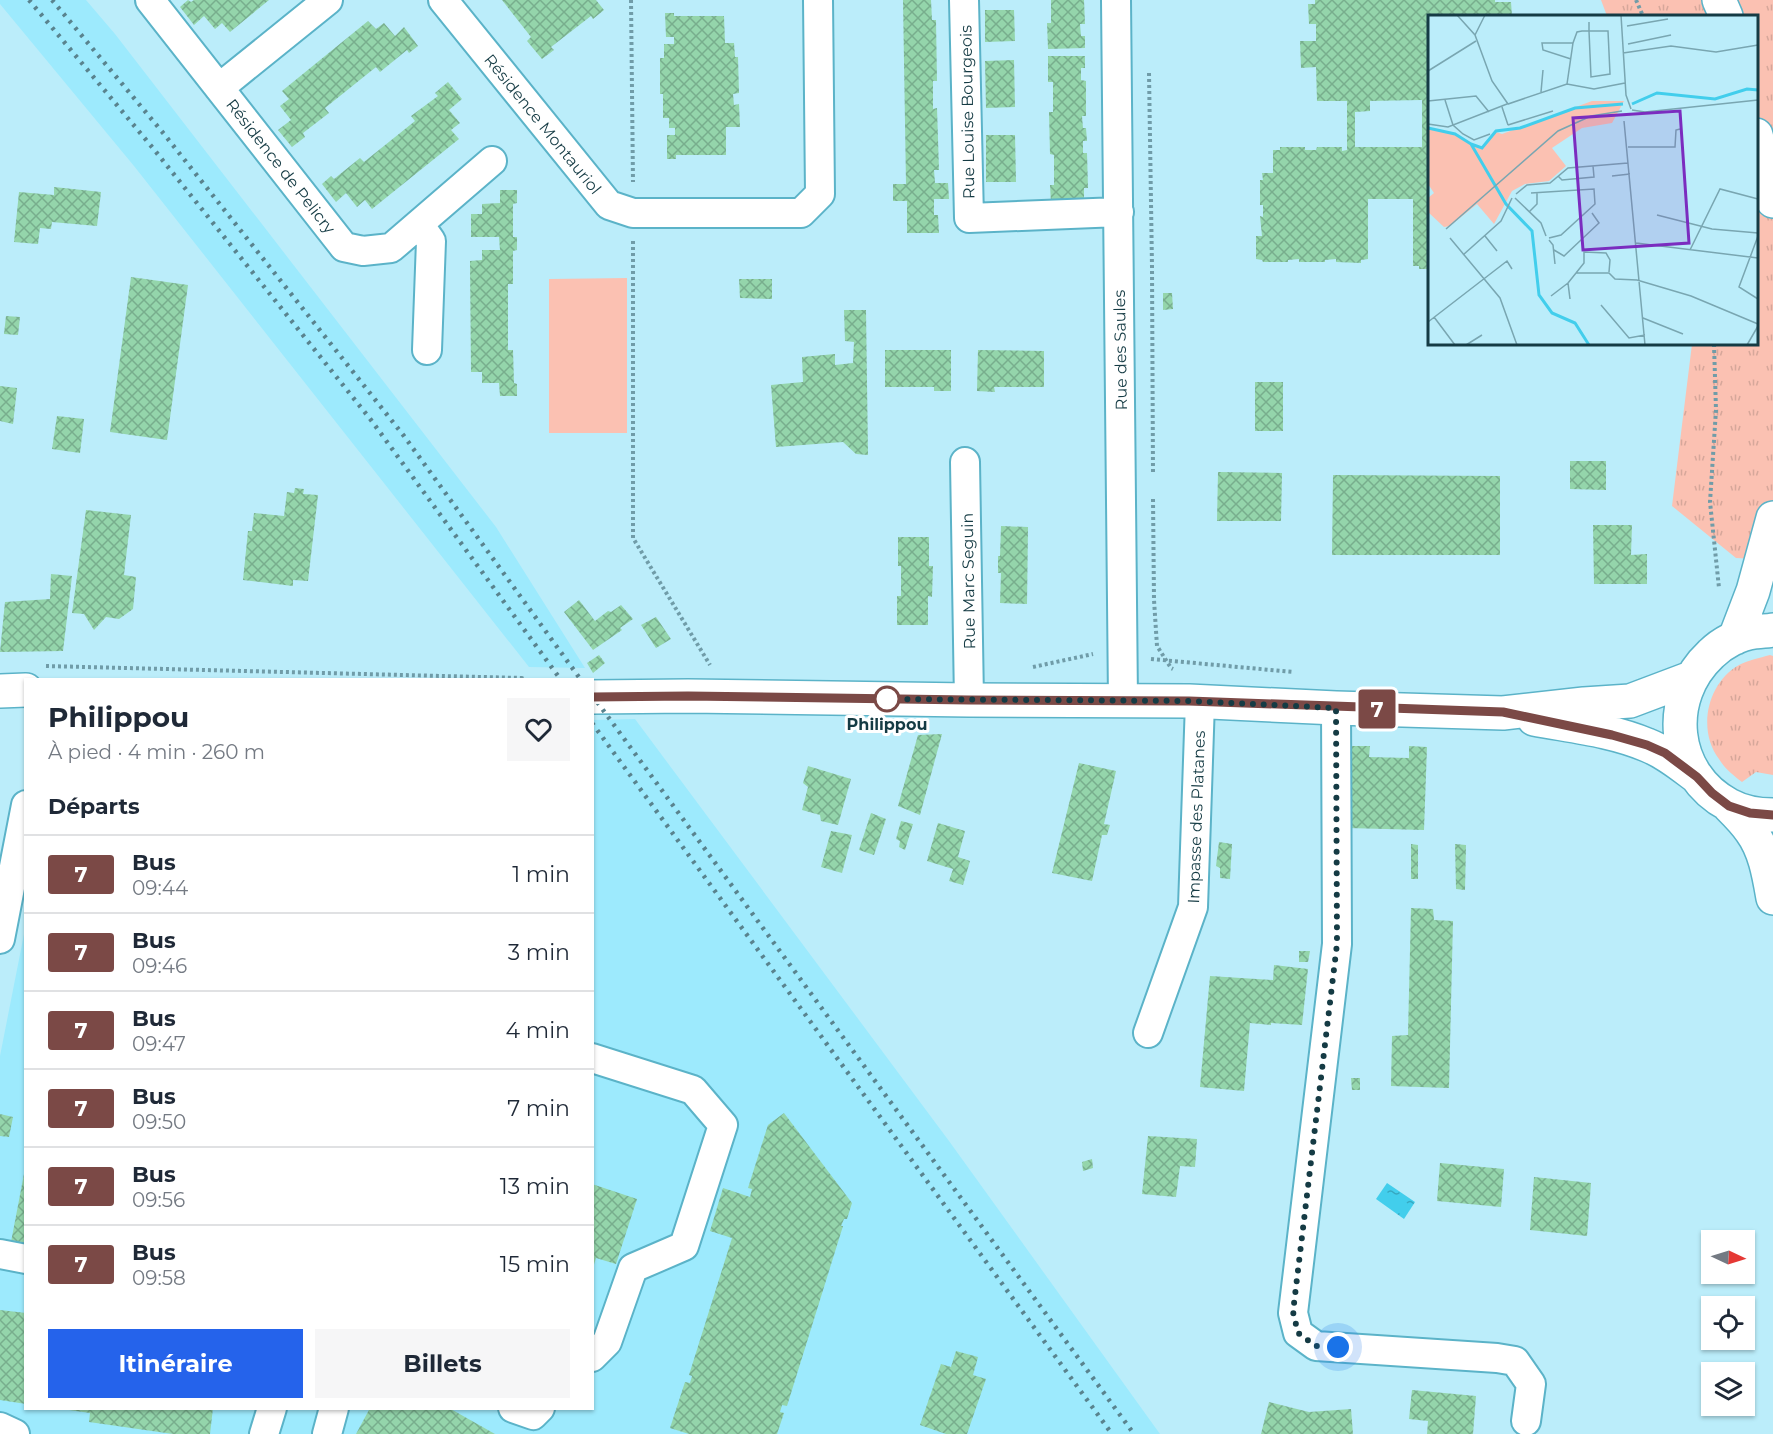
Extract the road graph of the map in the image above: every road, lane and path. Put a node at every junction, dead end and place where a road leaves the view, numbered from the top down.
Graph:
1 (150, 0) edge
2 (328, 0) edge
3 (443, 0) edge
4 (631, 0) edge
5 (818, 0) edge
6 (964, 0) edge
7 (1116, 0) edge
8 (1636, 0) edge
9 (1719, 0) edge
10 (1643, 15) edge
11 (1726, 15) edge
12 (1149, 65) dead end
13 (219, 88) junction
14 (1758, 143) edge
15 (492, 161) dead end
16 (1773, 201) edge
17 (1119, 212) junction
18 (633, 213) junction
19 (419, 224) junction
20 (1714, 345) edge
21 (427, 350) dead end
22 (965, 462) dead end
23 (1153, 483) dead end
24 (1153, 495) dead end
25 (1773, 518) edge
26 (1773, 630) edge
27 (1735, 638) junction
28 (31, 678) edge
29 (522, 678) edge
30 (1691, 678) junction
31 (24, 681) edge
32 (0, 691) edge
33 (594, 697) edge
34 (727, 697) junction
35 (969, 700) junction
36 (1123, 700) junction
37 (1195, 701) junction
38 (1336, 708) junction
39 (1503, 712) junction
40 (1697, 777) junction
41 (1729, 806) junction
42 (1773, 815) edge
43 (24, 819) edge
44 (1773, 898) edge
45 (0, 939) edge
46 (1148, 1033) dead end
47 (594, 1059) edge
48 (0, 1254) edge
49 (24, 1259) edge
50 (594, 1355) edge
51 (271, 1410) edge
52 (333, 1410) edge
53 (519, 1410) edge
54 (538, 1410) edge
55 (1526, 1420) dead end
56 (0, 1427) edge
57 (15, 1434) edge
58 (264, 1434) edge
59 (327, 1434) edge

1 - 13 street, Résidence de Pelicry
2 - 13 street
3 - 18 street, Résidence Montauriol
4 - 18 path
5 - 18 street, Résidence Montauriol
6 - 17 street, Rue Louise Bourgeois
7 - 17 street, Rue des Saules
8 - 10 path
9 - 11 main road
12 - 23 path
13 - 19 street, Résidence de Pelicry
14 - 16 main road
15 - 19 street, Résidence de Pelicry
17 - 36 street, Rue des Saules
18 - 34 path
19 - 21 street
20 - 27 path
22 - 35 street, Rue Marc Seguin
24 - 37 path
25 - 27 main road
26 - 27 main road
27 - 30 main road
28 - 29 path
30 - 39 main road
30 - 40 main road
31 - 32 main road
33 - 34 main road
34 - 35 main road
35 - 36 main road
36 - 37 main road
37 - 38 main road
37 - 46 street, Impasse des Platanes
38 - 39 main road
38 - 55 street
39 - 40 main road
40 - 41 main road
41 - 42 main road
41 - 44 main road
43 - 45 street
47 - 50 street
48 - 49 street
51 - 58 street
52 - 59 street
53 - 54 street
56 - 57 street

